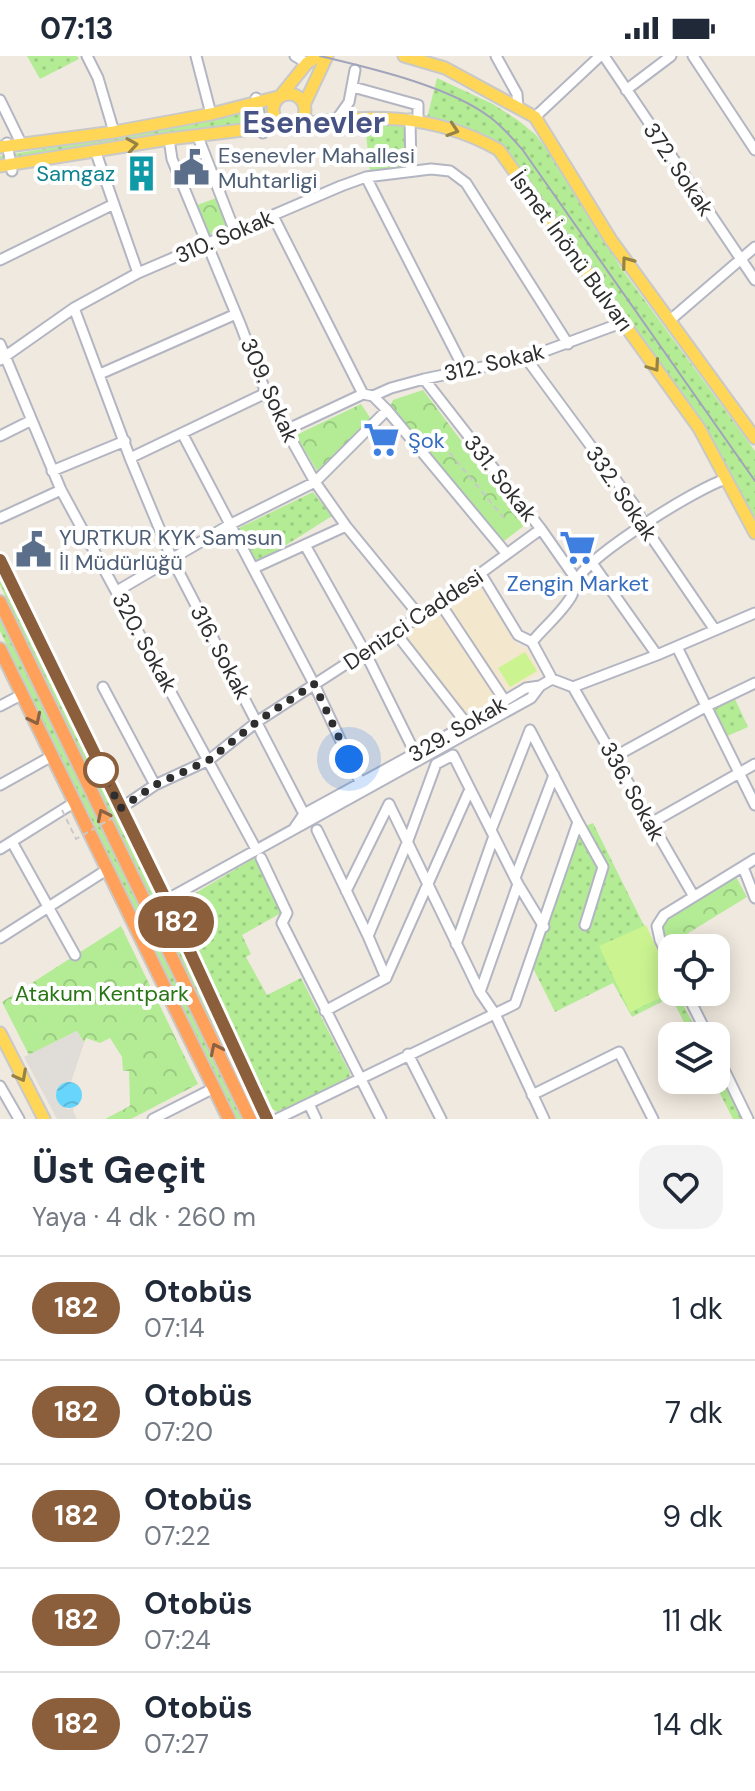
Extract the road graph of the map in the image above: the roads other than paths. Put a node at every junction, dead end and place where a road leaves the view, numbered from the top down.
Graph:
1 (87, 56) edge
2 (196, 56) edge
3 (295, 56) edge
4 (319, 56) edge
5 (327, 56) edge
6 (404, 56) edge
7 (496, 56) edge
8 (602, 56) edge
9 (671, 56) edge
10 (693, 56) edge
11 (307, 63) junction
12 (355, 70) dead end
13 (353, 87) junction
14 (626, 90) junction
15 (280, 96) junction
16 (0, 100) edge
17 (256, 101) junction
18 (304, 105) junction
19 (518, 108) junction
20 (211, 114) junction
21 (535, 117) junction
22 (337, 119) junction
23 (414, 120) junction
24 (288, 125) junction
25 (262, 131) junction
26 (114, 132) junction
27 (198, 137) junction
28 (169, 139) junction
29 (21, 143) junction
30 (5, 145) edge
31 (95, 150) junction
32 (755, 150) edge
33 (7, 166) edge
34 (411, 170) junction
35 (366, 177) junction
36 (114, 204) junction
37 (273, 216) junction
38 (235, 232) junction
39 (205, 243) junction
40 (755, 247) edge
41 (0, 260) edge
42 (740, 261) junction
43 (138, 273) junction
44 (755, 280) edge
45 (74, 308) junction
46 (236, 314) junction
47 (669, 321) junction
48 (624, 322) junction
49 (0, 344) edge
50 (568, 344) junction
51 (3, 358) edge
52 (526, 358) junction
53 (464, 369) junction
54 (100, 374) junction
55 (424, 379) junction
56 (266, 393) junction
57 (368, 395) junction
58 (387, 410) junction
59 (30, 421) junction
60 (286, 430) junction
61 (182, 433) junction
62 (0, 436) edge
63 (755, 438) edge
64 (125, 441) junction
65 (130, 458) junction
66 (52, 471) junction
67 (726, 479) junction
68 (315, 482) junction
69 (61, 490) junction
70 (0, 518) edge
71 (231, 524) junction
72 (346, 526) junction
73 (644, 526) junction
74 (541, 529) junction
75 (755, 533) edge
76 (305, 545) junction
77 (506, 553) junction
78 (172, 559) junction
79 (0, 560) edge
80 (592, 563) junction
81 (254, 568) junction
82 (481, 574) junction
83 (576, 579) junction
84 (117, 591) junction
85 (0, 602) edge
86 (440, 603) junction
87 (755, 613) edge
88 (418, 614) junction
89 (715, 630) junction
90 (395, 632) junction
91 (532, 642) junction
92 (677, 647) junction
93 (0, 649) edge
94 (365, 652) junction
95 (657, 655) junction
96 (552, 679) junction
97 (755, 683) edge
98 (314, 684) junction
99 (540, 686) junction
100 (103, 687) dead end
101 (573, 687) junction
102 (23, 694) junction
103 (505, 701) junction
104 (0, 706) edge
105 (705, 707) junction
106 (258, 721) junction
107 (466, 723) junction
108 (415, 753) junction
109 (52, 756) junction
110 (614, 757) junction
111 (209, 760) junction
112 (755, 764) edge
113 (740, 771) junction
114 (554, 775) junction
115 (361, 784) junction
116 (0, 785) edge
117 (155, 785) junction
118 (470, 789) junction
119 (75, 802) junction
120 (755, 805) edge
121 (121, 808) junction
122 (304, 814) junction
123 (578, 822) junction
124 (651, 823) junction
125 (295, 827) junction
126 (317, 830) dead end
127 (493, 833) junction
128 (12, 842) junction
129 (407, 843) junction
130 (0, 849) edge
131 (259, 853) junction
132 (755, 859) edge
133 (743, 867) junction
134 (108, 869) junction
135 (516, 881) junction
136 (427, 885) junction
137 (346, 891) junction
138 (754, 893) edge
139 (693, 895) junction
140 (166, 900) junction
141 (49, 907) junction
142 (585, 925) dead end
143 (544, 927) junction
144 (659, 934) edge
145 (368, 936) junction
146 (0, 938) edge
147 (456, 944) junction
148 (75, 955) dead end
149 (386, 978) junction
150 (480, 992) junction
151 (325, 1011) junction
152 (495, 1014) junction
153 (0, 1033) edge
154 (408, 1054) junction
155 (361, 1080) junction
156 (730, 1082) edge
157 (0, 1086) edge
158 (214, 1088) junction
159 (532, 1095) junction
160 (309, 1104) junction
161 (19, 1119) edge
162 (44, 1119) edge
163 (153, 1119) edge
164 (229, 1119) edge
165 (250, 1119) edge
166 (267, 1119) edge
167 (277, 1119) edge
168 (316, 1119) edge
169 (381, 1119) edge
170 (441, 1119) edge
171 (544, 1119) edge
172 (653, 1119) edge
173 (748, 1119) edge

1 - 26 street
2 - 20 street
3 - 11 street
4 - 11 main road
5 - 18 main road
6 - 19 main road
7 - 19 street
8 - 14 street, 372. Sokak
8 - 21 street
9 - 14 street
10 - 32 street
11 - 15 main road
12 - 13 street
13 - 22 street
13 - 23 street
14 - 42 street, 372. Sokak
15 - 17 main road
15 - 18 main road
15 - 24 main road
16 - 29 street
17 - 20 main road
17 - 25 street
18 - 24 main road
19 - 21 main road
20 - 26 main road
47 -> 21 main road, İsmet İnönü Bulvarı
22 - 23 main road, İsmet İnönü Bulvarı
22 - 24 main road, İsmet İnönü Bulvarı
23 - 34 street
23 -> 48 main road, İsmet İnönü Bulvarı
24 - 25 main road, İsmet İnönü Bulvarı
25 - 27 main road, İsmet İnönü Bulvarı
26 - 29 main road
27 - 28 main road, İsmet İnönü Bulvarı
27 - 38 street
31 -> 28 main road, İsmet İnönü Bulvarı
28 - 39 street, 309. Sokak
29 - 30 main road
30 - 33 street
31 - 33 main road, İsmet İnönü Bulvarı
31 - 36 street
34 - 35 street, 310. Sokak
34 - 50 street, 310. Sokak
35 - 37 street, 310. Sokak
35 - 53 street
36 - 41 street
36 - 43 street
37 - 38 street, 310. Sokak
37 - 57 street
38 - 39 street, 310. Sokak
39 - 43 street, 310. Sokak
39 - 46 street, 309. Sokak
40 - 42 street
42 - 44 street, 372. Sokak
42 - 47 street
43 - 45 street, 310. Sokak
45 - 51 street, 310. Sokak
45 - 54 street, 316. Sokak
46 - 54 street
46 - 56 street, 309. Sokak
47 - 63 main road, İsmet İnönü Bulvarı
48 - 50 street, 312. Sokak
48 -> 67 main road, İsmet İnönü Bulvarı
49 - 51 street, 320. Sokak
50 - 52 street, 312. Sokak
51 - 59 street, 320. Sokak
52 - 53 street, 312. Sokak
52 - 73 street, 332. Sokak
53 - 55 street, 312. Sokak
54 - 64 street, 316. Sokak
55 - 57 street, 312. Sokak
55 - 74 street, 331. Sokak
56 - 60 street, 309. Sokak
56 - 61 street
57 - 58 street
57 - 60 street, 312. Sokak
58 - 68 street
58 - 77 street
59 - 62 street
59 - 66 street, 320. Sokak
60 - 68 street, 309. Sokak
61 - 65 street
61 - 71 street
64 - 65 street, 316. Sokak
64 - 66 street
65 - 78 street, 316. Sokak
66 - 69 street, 320. Sokak
67 - 73 street
67 - 75 main road, İsmet İnönü Bulvarı
68 - 71 street
68 - 72 street, 309. Sokak
69 - 70 street
69 - 84 street, 320. Sokak
71 - 78 street
71 - 81 street
72 - 76 street
72 - 88 street, 309. Sokak
73 - 80 street
73 - 89 street, 332. Sokak
74 - 77 street, Denizci Caddesi
74 - 83 street, 331. Sokak
76 - 81 street
76 - 94 street
77 - 82 street, Denizci Caddesi
78 - 84 street
78 - 106 street, 316. Sokak
79 - 121 main road
80 - 83 street
80 - 95 street
81 - 98 street
82 - 86 street, Denizci Caddesi
82 - 91 street
83 - 91 street
84 - 111 street, 320. Sokak
165 -> 85 highway
86 - 88 street, Denizci Caddesi
86 - 103 street
87 - 89 street
88 - 90 street, Denizci Caddesi
89 - 92 street
90 - 94 street, Denizci Caddesi
90 - 107 street
91 - 96 street
92 - 95 street
92 - 105 street
93 - 102 highway
94 - 98 street, Denizci Caddesi
94 - 108 street
95 - 101 street
96 - 99 street, 329. Sokak
96 - 101 street
97 - 105 street
98 - 106 street, Denizci Caddesi
98 - 115 street
99 - 103 street, 329. Sokak
99 - 125 street, 329. Sokak
100 - 117 street
101 - 110 street, 336. Sokak
102 - 104 street
102 -> 109 highway
103 - 107 street, 329. Sokak
105 - 110 street
105 - 113 street
106 - 111 street, Denizci Caddesi
106 - 122 street, 316. Sokak
107 - 108 street, 329. Sokak
108 - 115 street, 329. Sokak
109 - 116 street
109 - 119 highway
110 - 124 street, 336. Sokak
111 - 117 street, Denizci Caddesi
111 - 131 street, 320. Sokak
112 - 113 street
113 - 120 street
113 - 124 street
114 - 123 street
114 - 127 street
114 - 135 street
115 - 122 street, 329. Sokak
117 - 121 street, Denizci Caddesi
118 - 127 street
118 - 129 street
118 - 136 street
119 - 128 street
119 - 134 highway
121 - 140 main road
122 - 125 street, 329. Sokak
123 - 142 street
123 - 143 street
124 - 139 street, 336. Sokak
125 - 131 street, 329. Sokak
126 - 137 street
127 - 135 street
127 - 147 street
128 - 130 street
128 - 141 street
129 - 136 street
129 - 137 street
129 - 145 street
131 - 140 street, 329. Sokak
131 - 151 street, 320. Sokak
132 - 133 street
133 - 138 street
133 - 139 street
134 - 141 street
134 - 158 highway
135 - 143 street
135 - 150 street
136 - 147 street
136 - 149 street
137 - 145 street
139 - 144 street
140 - 166 main road
141 - 146 street
141 - 148 street
143 - 152 street
145 - 149 street
147 - 150 street
149 - 151 street
150 - 152 street
151 - 155 street, 320. Sokak
152 - 154 street
152 - 159 street
153 -> 162 main road
154 - 155 street
154 - 170 street
155 - 160 street
155 - 169 street, 320. Sokak
156 - 173 street
157 - 161 street
158 - 163 street
158 - 164 highway
159 - 171 street
159 - 172 street
160 - 167 street
160 - 168 street

